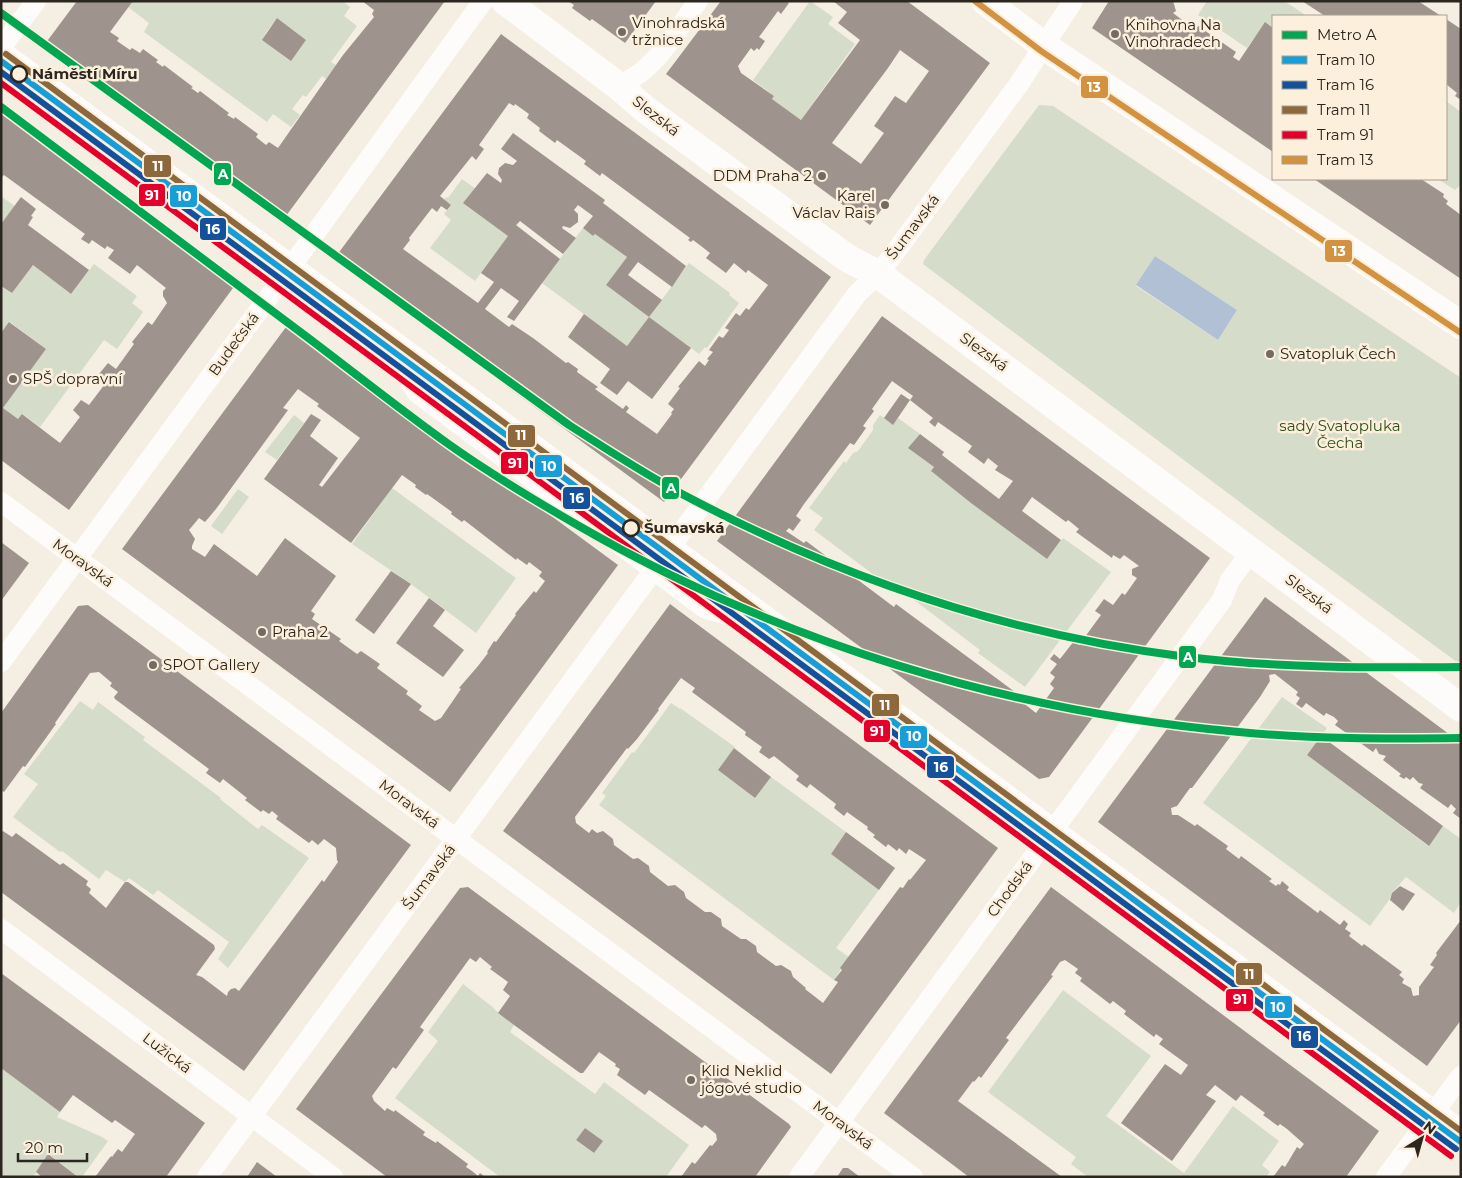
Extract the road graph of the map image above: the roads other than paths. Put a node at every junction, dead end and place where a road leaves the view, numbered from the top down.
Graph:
1 (36, 1) edge
2 (483, 1) edge
3 (505, 1) edge
4 (698, 1) edge
5 (985, 1) edge
6 (1073, 1) edge
7 (1044, 46) junction
8 (1, 48) edge
9 (1, 55) edge
10 (617, 85) junction
11 (290, 269) junction
12 (878, 274) junction
13 (1461, 325) edge
14 (1, 502) edge
15 (1252, 551) junction
16 (663, 558) junction
17 (78, 559) junction
18 (1, 662) edge
19 (1461, 708) edge
20 (1051, 832) junction
21 (457, 840) junction
22 (1, 930) edge
23 (1461, 1076) edge
24 (1432, 1114) junction
25 (252, 1116) junction
26 (838, 1121) junction
27 (1461, 1135) edge
28 (207, 1177) edge
29 (333, 1177) edge
30 (799, 1177) edge
31 (913, 1177) edge
32 (1386, 1177) edge

1 - 8 street
2 - 11 street, Budečská
3 - 10 street, Slezská
4 - 10 street
5 - 7 street
6 - 7 street, Šumavská
7 - 12 street, Šumavská
7 - 13 street
9 - 11 street
10 - 12 street, Slezská
11 - 16 street
11 - 17 street, Budečská
12 - 15 street, Slezská
12 - 16 street, Šumavská
14 - 17 street, Moravská
15 - 19 street, Slezská
15 - 20 street, Chodská
16 - 20 street
16 - 21 street, Šumavská
17 - 18 street, Budečská
17 - 21 street, Moravská
20 - 24 street
20 - 26 street, Chodská
21 - 25 street, Šumavská
21 - 26 street, Moravská
22 - 25 street, Lužická
23 - 24 street
24 - 27 street
24 - 32 street
25 - 28 street, Šumavská
25 - 29 street, Lužická
26 - 30 street, Chodská
26 - 31 street, Moravská

